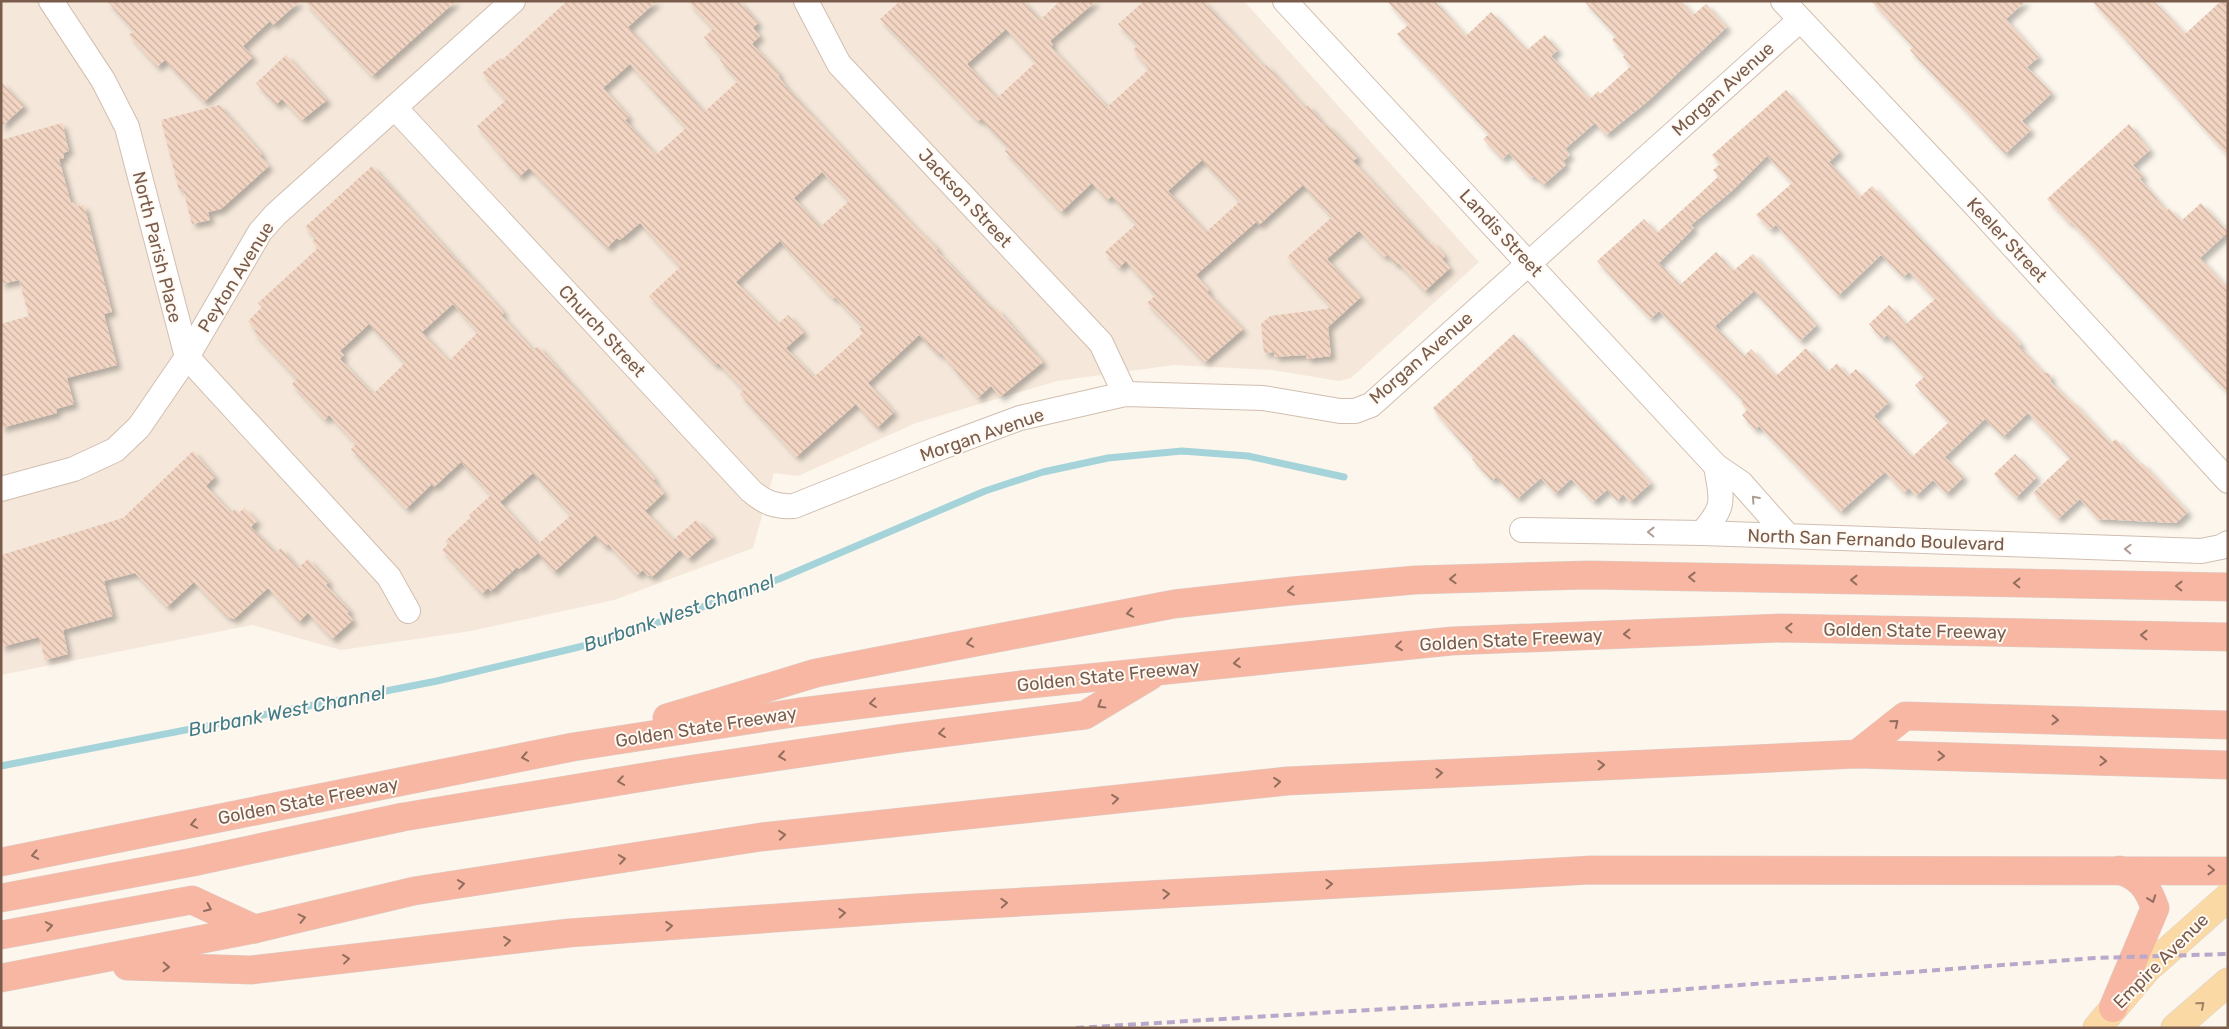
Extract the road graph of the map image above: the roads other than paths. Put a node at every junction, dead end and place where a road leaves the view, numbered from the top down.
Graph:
1 (51, 1) edge
2 (513, 1) edge
3 (806, 1) edge
4 (1285, 1) edge
5 (1782, 1) edge
6 (1800, 20) junction
7 (395, 108) junction
8 (1529, 263) junction
9 (187, 357) junction
10 (1125, 394) junction
11 (1716, 466) junction
12 (2228, 481) edge
13 (1, 489) edge
14 (830, 492) joint
15 (1522, 530) dead end
16 (1702, 533) junction
17 (1788, 536) junction
18 (2228, 543) edge
19 (2228, 587) edge
20 (408, 611) dead end
21 (2228, 637) edge
22 (1158, 671) junction
23 (2228, 725) edge
24 (573, 747) junction
25 (1857, 754) junction
26 (2228, 765) edge
27 (1, 862) edge
28 (2117, 869) junction
29 (2228, 871) edge
30 (2228, 897) edge
31 (1, 898) edge
32 (255, 929) junction
33 (1, 935) edge
34 (83, 964) junction
35 (1, 978) edge
36 (2228, 982) edge
37 (2105, 1018) edge
38 (2175, 1028) edge

1 - 9 street, North Parish Place
2 - 7 street, Peyton Avenue
3 - 10 street, Jackson Street
4 - 8 street, Landis Street
5 - 6 street, Keeler Street
6 - 8 street, Morgan Avenue
6 - 12 street, Keeler Street
7 - 9 street, Peyton Avenue
7 - 14 street, Church Street
8 - 10 street, Morgan Avenue
8 - 11 street, Landis Street
9 - 13 street, Peyton Avenue
9 - 20 street, North Parish Place
10 - 14 street, Morgan Avenue
11 - 16 street
17 -> 11 street, Landis Street
16 -> 15 street, North San Fernando Boulevard
16 - 17 street, North San Fernando Boulevard
18 -> 17 street, North San Fernando Boulevard
19 -> 24 highway
21 -> 22 highway, Golden State Freeway
22 -> 24 highway, Golden State Freeway
22 -> 31 highway
25 -> 23 highway
24 -> 27 highway, Golden State Freeway
25 -> 26 highway
32 -> 25 highway
28 -> 29 highway
34 -> 28 highway
28 -> 37 highway
30 - 37 main road, Empire Avenue
33 -> 32 highway
32 - 34 highway
34 - 35 highway
38 -> 36 main road

